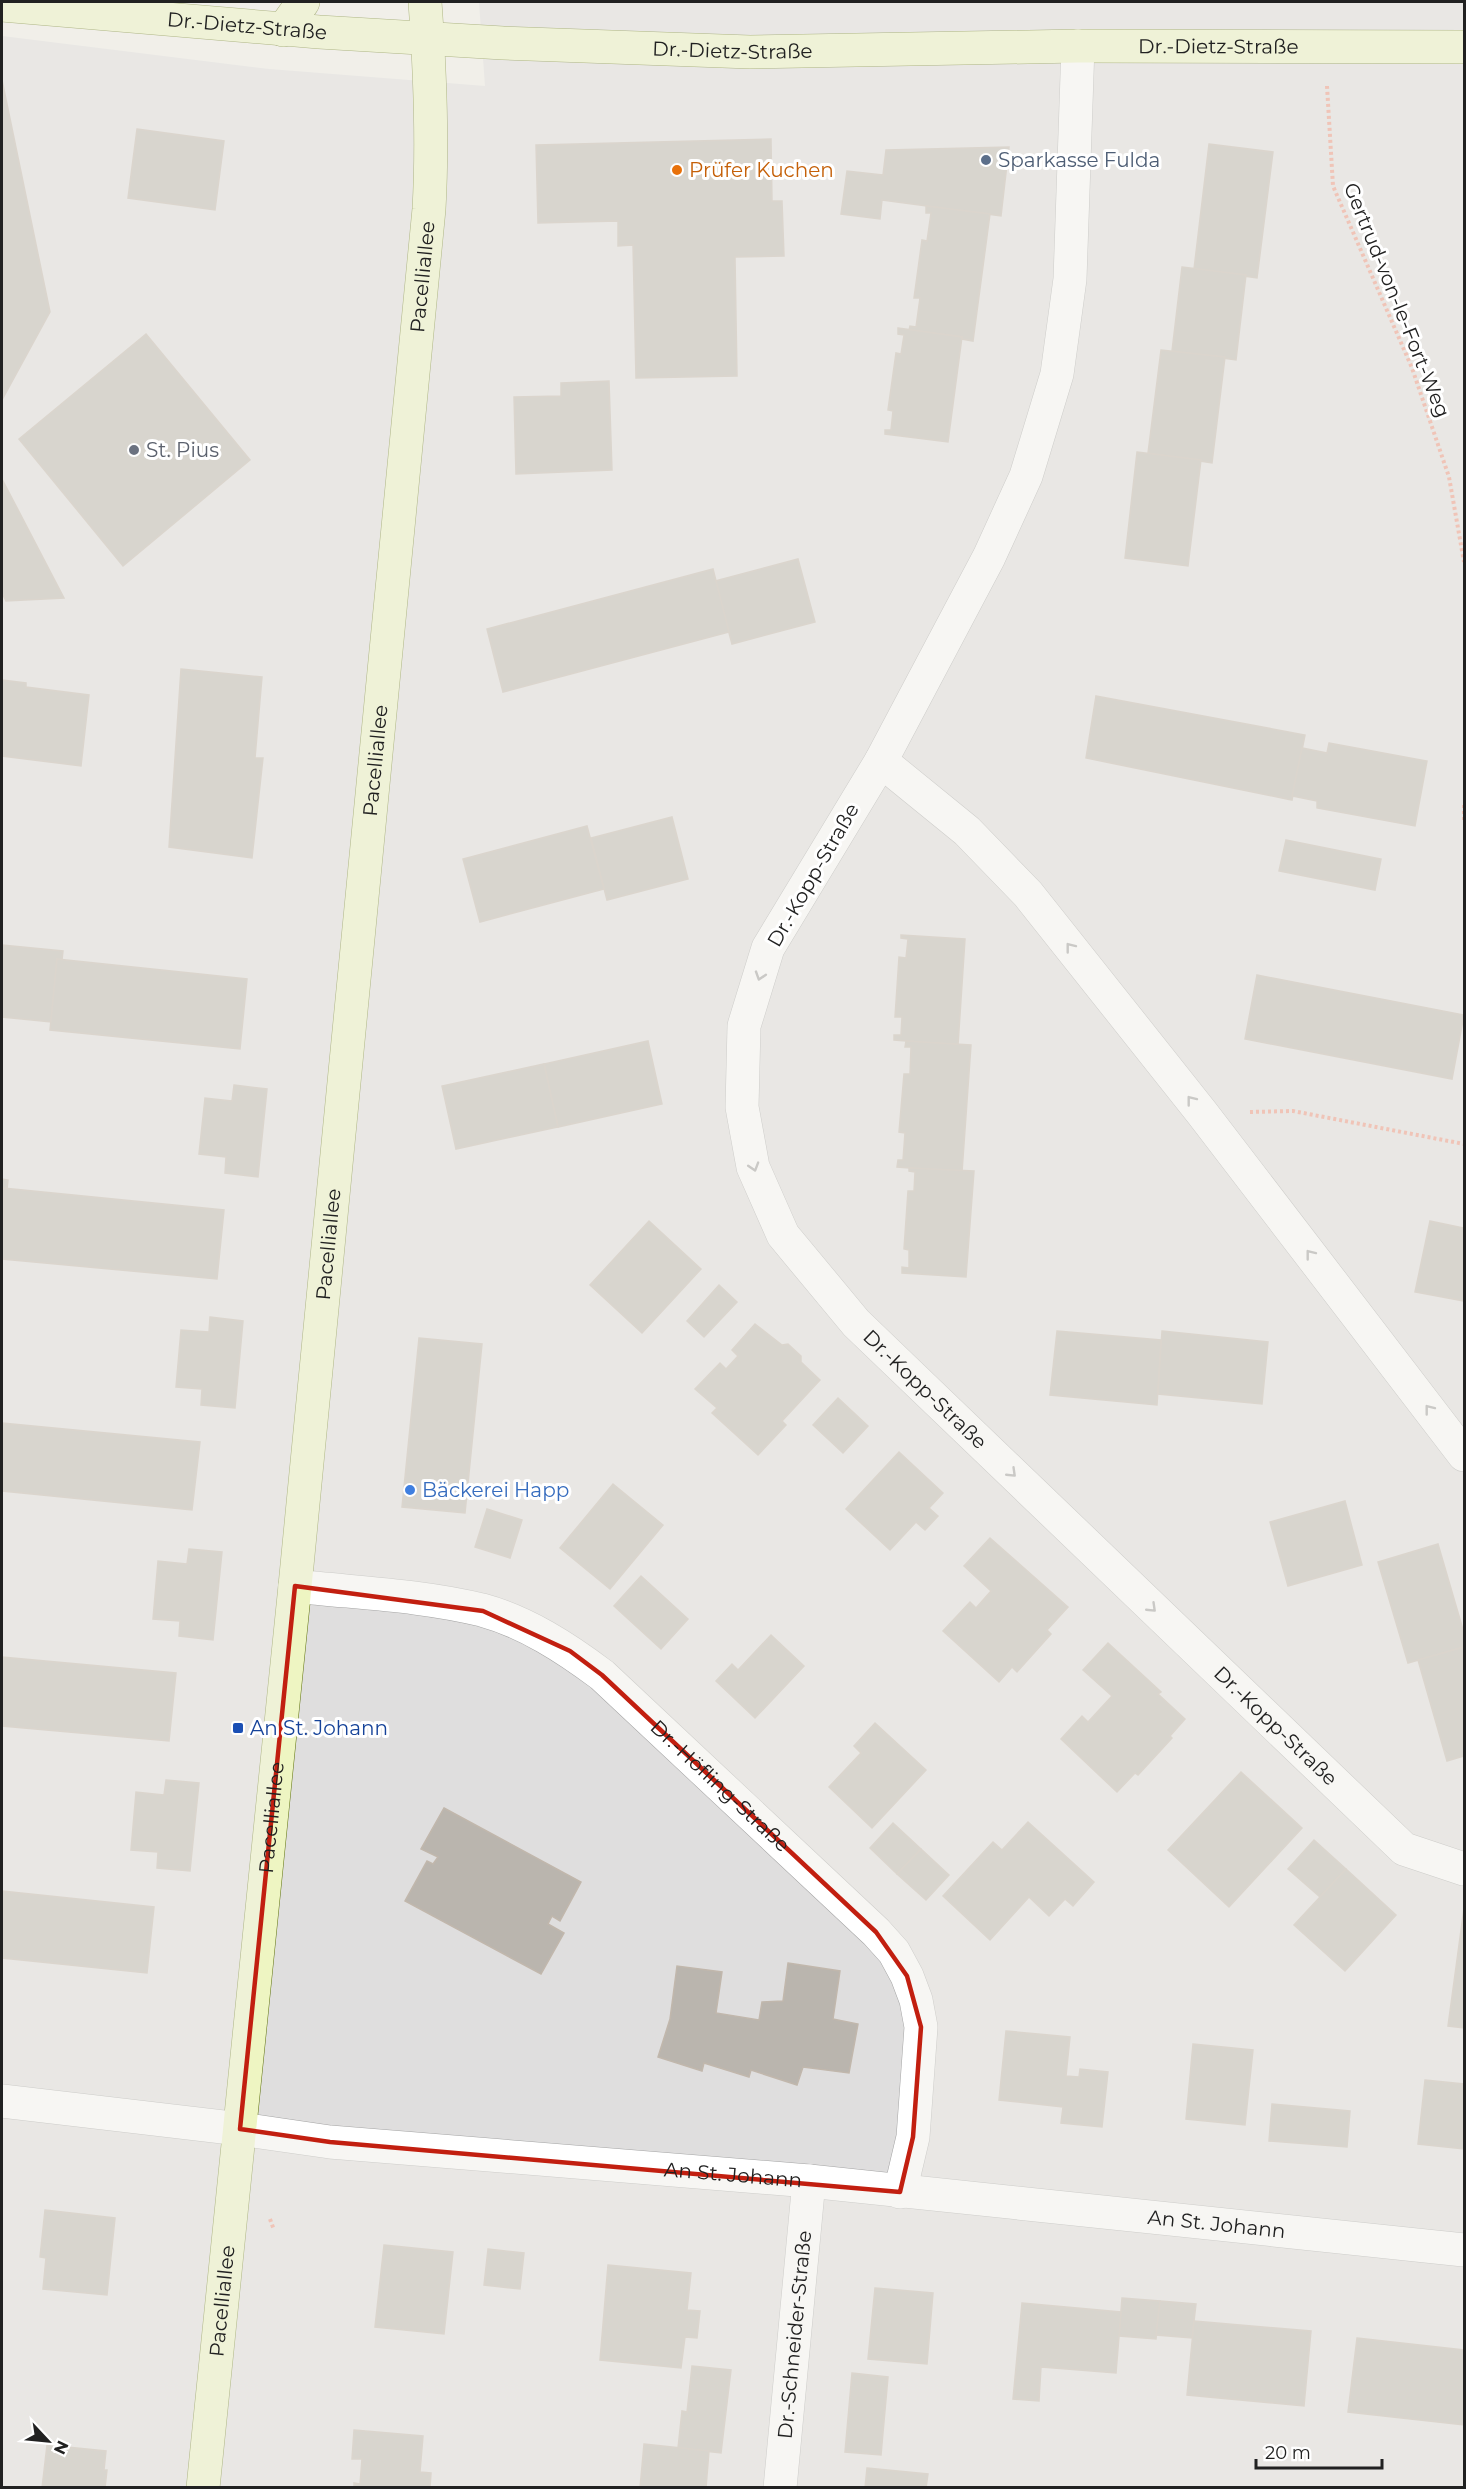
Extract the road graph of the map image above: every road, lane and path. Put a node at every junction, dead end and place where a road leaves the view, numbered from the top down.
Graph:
1 (303, 2) edge
2 (425, 2) edge
3 (2, 5) edge
4 (283, 30) junction
5 (428, 37) junction
6 (1078, 46) junction
7 (1338, 46) junction
8 (1464, 47) edge
9 (1464, 562) edge
10 (881, 760) junction
11 (1464, 805) edge
12 (1464, 820) edge
13 (1202, 1113) junction
14 (1464, 1144) edge
15 (1464, 1455) edge
16 (295, 1586) junction
17 (1464, 1869) edge
18 (2, 2101) edge
19 (240, 2129) junction
20 (809, 2181) junction
21 (900, 2192) junction
22 (1464, 2250) edge
23 (203, 2487) edge
24 (780, 2487) edge

1 - 4 main road
2 - 5 main road, Pacelliallee
3 - 4 main road, Dr.-Dietz-Straße
4 - 5 main road, Dr.-Dietz-Straße
5 - 6 main road, Dr.-Dietz-Straße
5 - 16 main road, Pacelliallee
6 - 7 main road, Dr.-Dietz-Straße
6 - 10 street, Dr.-Kopp-Straße
7 - 8 main road, Dr.-Dietz-Straße
7 - 9 path, Gertrud-von-le-Fort-Weg
13 -> 10 street
10 -> 17 street, Dr.-Kopp-Straße
11 - 12 path
13 - 14 path
15 -> 13 street
16 - 19 main road, Pacelliallee
16 - 21 street, Dr.-Höfling-Straße
18 - 19 street, An St. Johann
19 - 20 street, An St. Johann
19 - 23 main road, Pacelliallee
20 - 21 street, An St. Johann
20 - 24 street, Dr.-Schneider-Straße
21 - 22 street, An St. Johann

